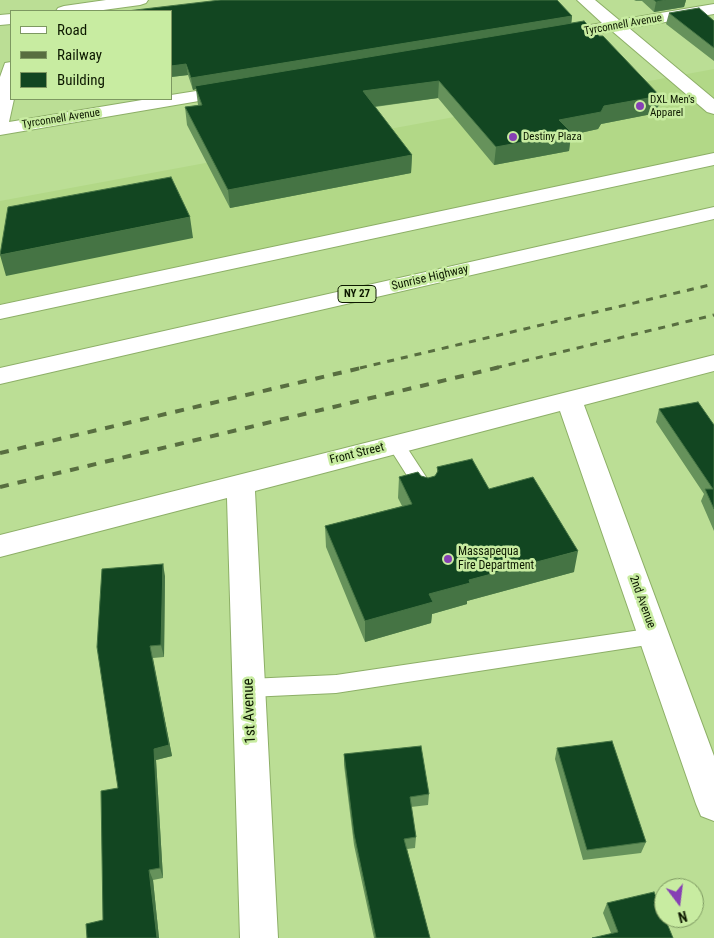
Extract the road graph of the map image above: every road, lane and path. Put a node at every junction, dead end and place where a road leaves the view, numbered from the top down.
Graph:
1 (140, 0) edge
2 (585, 0) edge
3 (59, 6) edge
4 (714, 9) edge
5 (616, 26) junction
6 (538, 39) edge
7 (10, 72) edge
8 (254, 86) edge
9 (171, 100) edge
10 (172, 100) edge
11 (714, 108) edge
12 (0, 121) edge
13 (0, 129) edge
14 (714, 159) edge
15 (714, 213) edge
16 (0, 312) edge
17 (714, 363) edge
18 (0, 376) edge
19 (569, 400) junction
20 (396, 444) junction
21 (241, 484) junction
22 (426, 491) edge
23 (0, 546) edge
24 (654, 636) junction
25 (249, 688) junction
26 (714, 804) edge
27 (259, 938) edge

1 - 3 main road
2 - 5 main road
4 - 5 main road, Tyrconnell Avenue
5 - 6 main road, Tyrconnell Avenue
5 - 11 main road
7 - 12 main road
8 - 10 main road, Tyrconnell Avenue
9 - 13 main road, Tyrconnell Avenue
14 - 16 main road
15 - 18 main road, Sunrise Highway / NY 27
17 - 19 main road, Front Street
19 - 20 main road, Front Street
19 - 24 main road, 2nd Avenue
20 - 21 main road, Front Street
20 - 22 lane
21 - 23 main road, Front Street
21 - 25 main road, 1st Avenue
24 - 25 lane
24 - 26 main road, 2nd Avenue
25 - 27 main road, 1st Avenue

